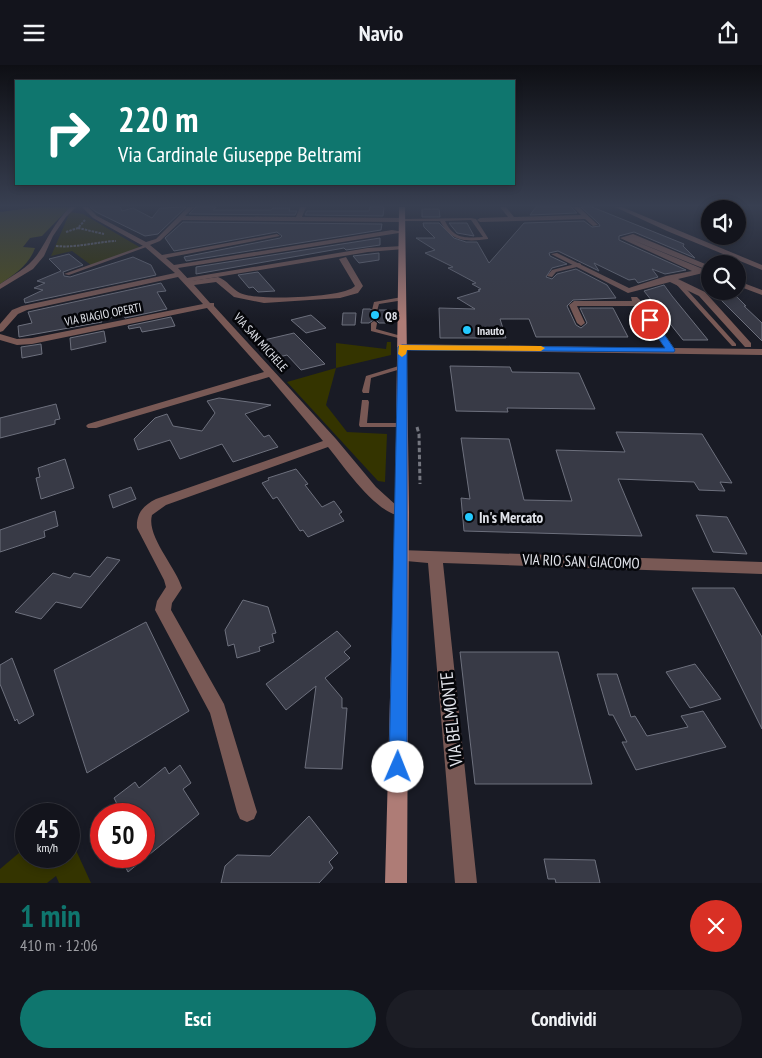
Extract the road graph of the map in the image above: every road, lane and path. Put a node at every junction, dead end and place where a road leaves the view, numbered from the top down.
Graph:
1 (45, 245) edge
2 (86, 245) edge
3 (146, 245) joint
4 (226, 245) edge
5 (285, 245) edge
6 (640, 245) edge
7 (653, 245) edge
8 (705, 245) edge
9 (56, 246) dead end
10 (402, 248) joint
11 (556, 253) dead end
12 (730, 255) edge
13 (161, 257) junction
14 (343, 259) dead end
15 (746, 261) edge
16 (578, 265) junction
17 (173, 267) junction
18 (762, 267) edge
19 (707, 270) edge
20 (701, 271) edge
21 (68, 274) dead end
22 (550, 277) dead end
23 (186, 279) junction
24 (669, 279) junction
25 (678, 283) junction
26 (746, 286) edge
27 (0, 287) edge
28 (628, 291) junction
29 (762, 293) edge
30 (402, 299) junction
31 (639, 304) junction
32 (211, 305) junction
33 (375, 310) dead end
34 (374, 323) dead end
35 (581, 323) dead end
36 (0, 329) edge
37 (0, 337) edge
38 (402, 342) junction
39 (734, 345) dead end
40 (748, 345) dead end
41 (671, 350) junction
42 (762, 352) edge
43 (402, 367) junction
44 (271, 373) junction
45 (366, 391) dead end
46 (365, 402) dead end
47 (402, 425) junction
48 (92, 426) dead end
49 (332, 443) junction
50 (402, 512) junction
51 (400, 556) junction
52 (435, 556) junction
53 (762, 568) edge
54 (247, 812) dead end
55 (396, 883) edge
56 (466, 883) edge

1 - 27 street
2 - 9 path
3 - 13 street, VIA SAN MICHELE
3 - 21 lane
4 - 13 street
5 - 17 street
6 - 19 street
7 - 19 street
8 - 12 street
10 - 23 street
10 - 30 main road
11 - 16 street
13 - 17 street, VIA SAN MICHELE
14 - 23 street
15 - 18 street
16 - 22 lane
16 - 28 street
17 - 23 street, VIA SAN MICHELE
20 - 24 street
23 - 32 street, VIA SAN MICHELE
23 - 36 street, VIA BIAGIO OPERTI
24 - 25 street
24 - 28 street
25 - 39 lane
25 - 40 street
26 - 29 street
28 - 31 street
30 - 33 lane
30 - 38 main road
31 - 35 street
31 - 41 street
32 - 37 street, VIA BIAGIO OPERTI
32 - 44 street, VIA SAN MICHELE
34 - 38 lane
38 - 41 street
38 - 43 main road
41 - 42 street
43 - 45 lane
43 - 47 main road
44 - 48 street
44 - 49 street, VIA SAN MICHELE
46 - 47 lane
47 - 50 main road
49 - 50 street, VIA SAN MICHELE
49 - 54 street
50 - 51 main road
51 - 52 street, VIA RIO SAN GIACOMO
51 - 55 main road
52 - 53 street, VIA RIO SAN GIACOMO
52 - 56 street, VIA BELMONTE

